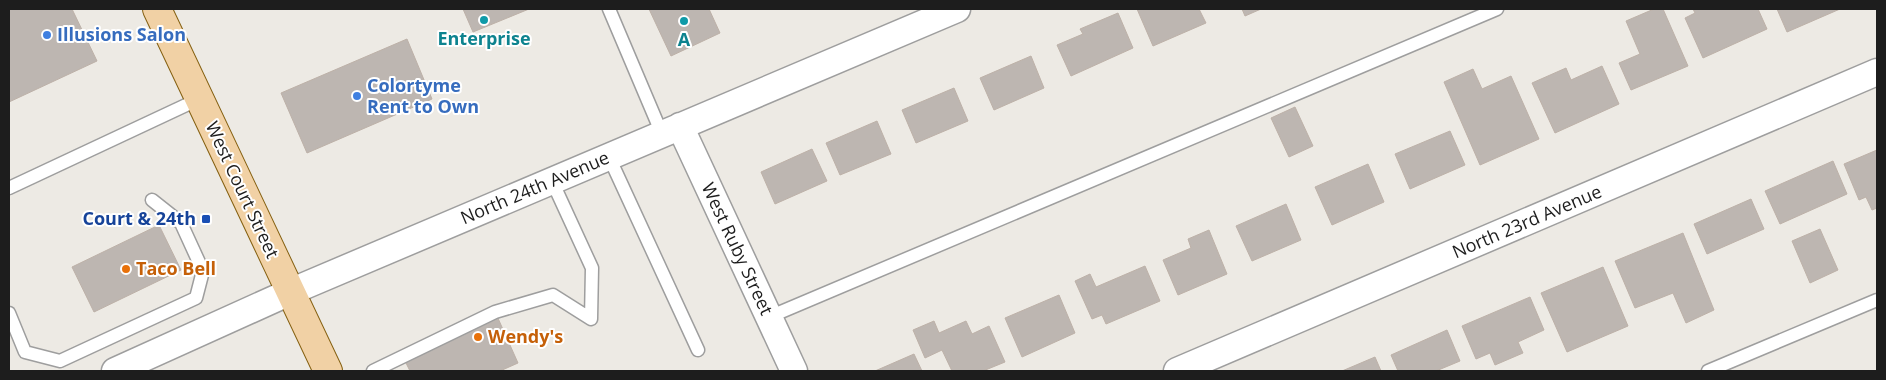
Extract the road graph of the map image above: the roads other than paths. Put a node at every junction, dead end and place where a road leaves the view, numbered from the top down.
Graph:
1 (157, 9) edge
2 (609, 9) edge
3 (957, 9) edge
4 (1497, 9) edge
5 (1877, 72) edge
6 (199, 99) junction
7 (671, 130) junction
8 (609, 157) junction
9 (552, 181) junction
10 (9, 188) edge
11 (152, 200) dead end
12 (290, 292) junction
13 (1877, 300) edge
14 (9, 313) edge
15 (769, 317) junction
16 (698, 350) dead end
17 (116, 371) edge
18 (328, 371) edge
19 (373, 371) edge
20 (794, 371) edge
21 (1177, 371) edge
22 (1708, 371) edge

1 - 6 main road, West Court Street
2 - 7 lane
3 - 7 street, North 24th Avenue
4 - 15 lane
5 - 21 street, North 23rd Avenue
6 - 10 lane
6 - 12 main road, West Court Street
7 - 8 street, North 24th Avenue
7 - 15 street, West Ruby Street
8 - 9 street, North 24th Avenue
8 - 16 lane
9 - 12 street, North 24th Avenue
9 - 19 lane
11 - 14 lane
12 - 17 street, North 24th Avenue
12 - 18 main road, West Court Street
13 - 22 lane
15 - 20 street, West Ruby Street

